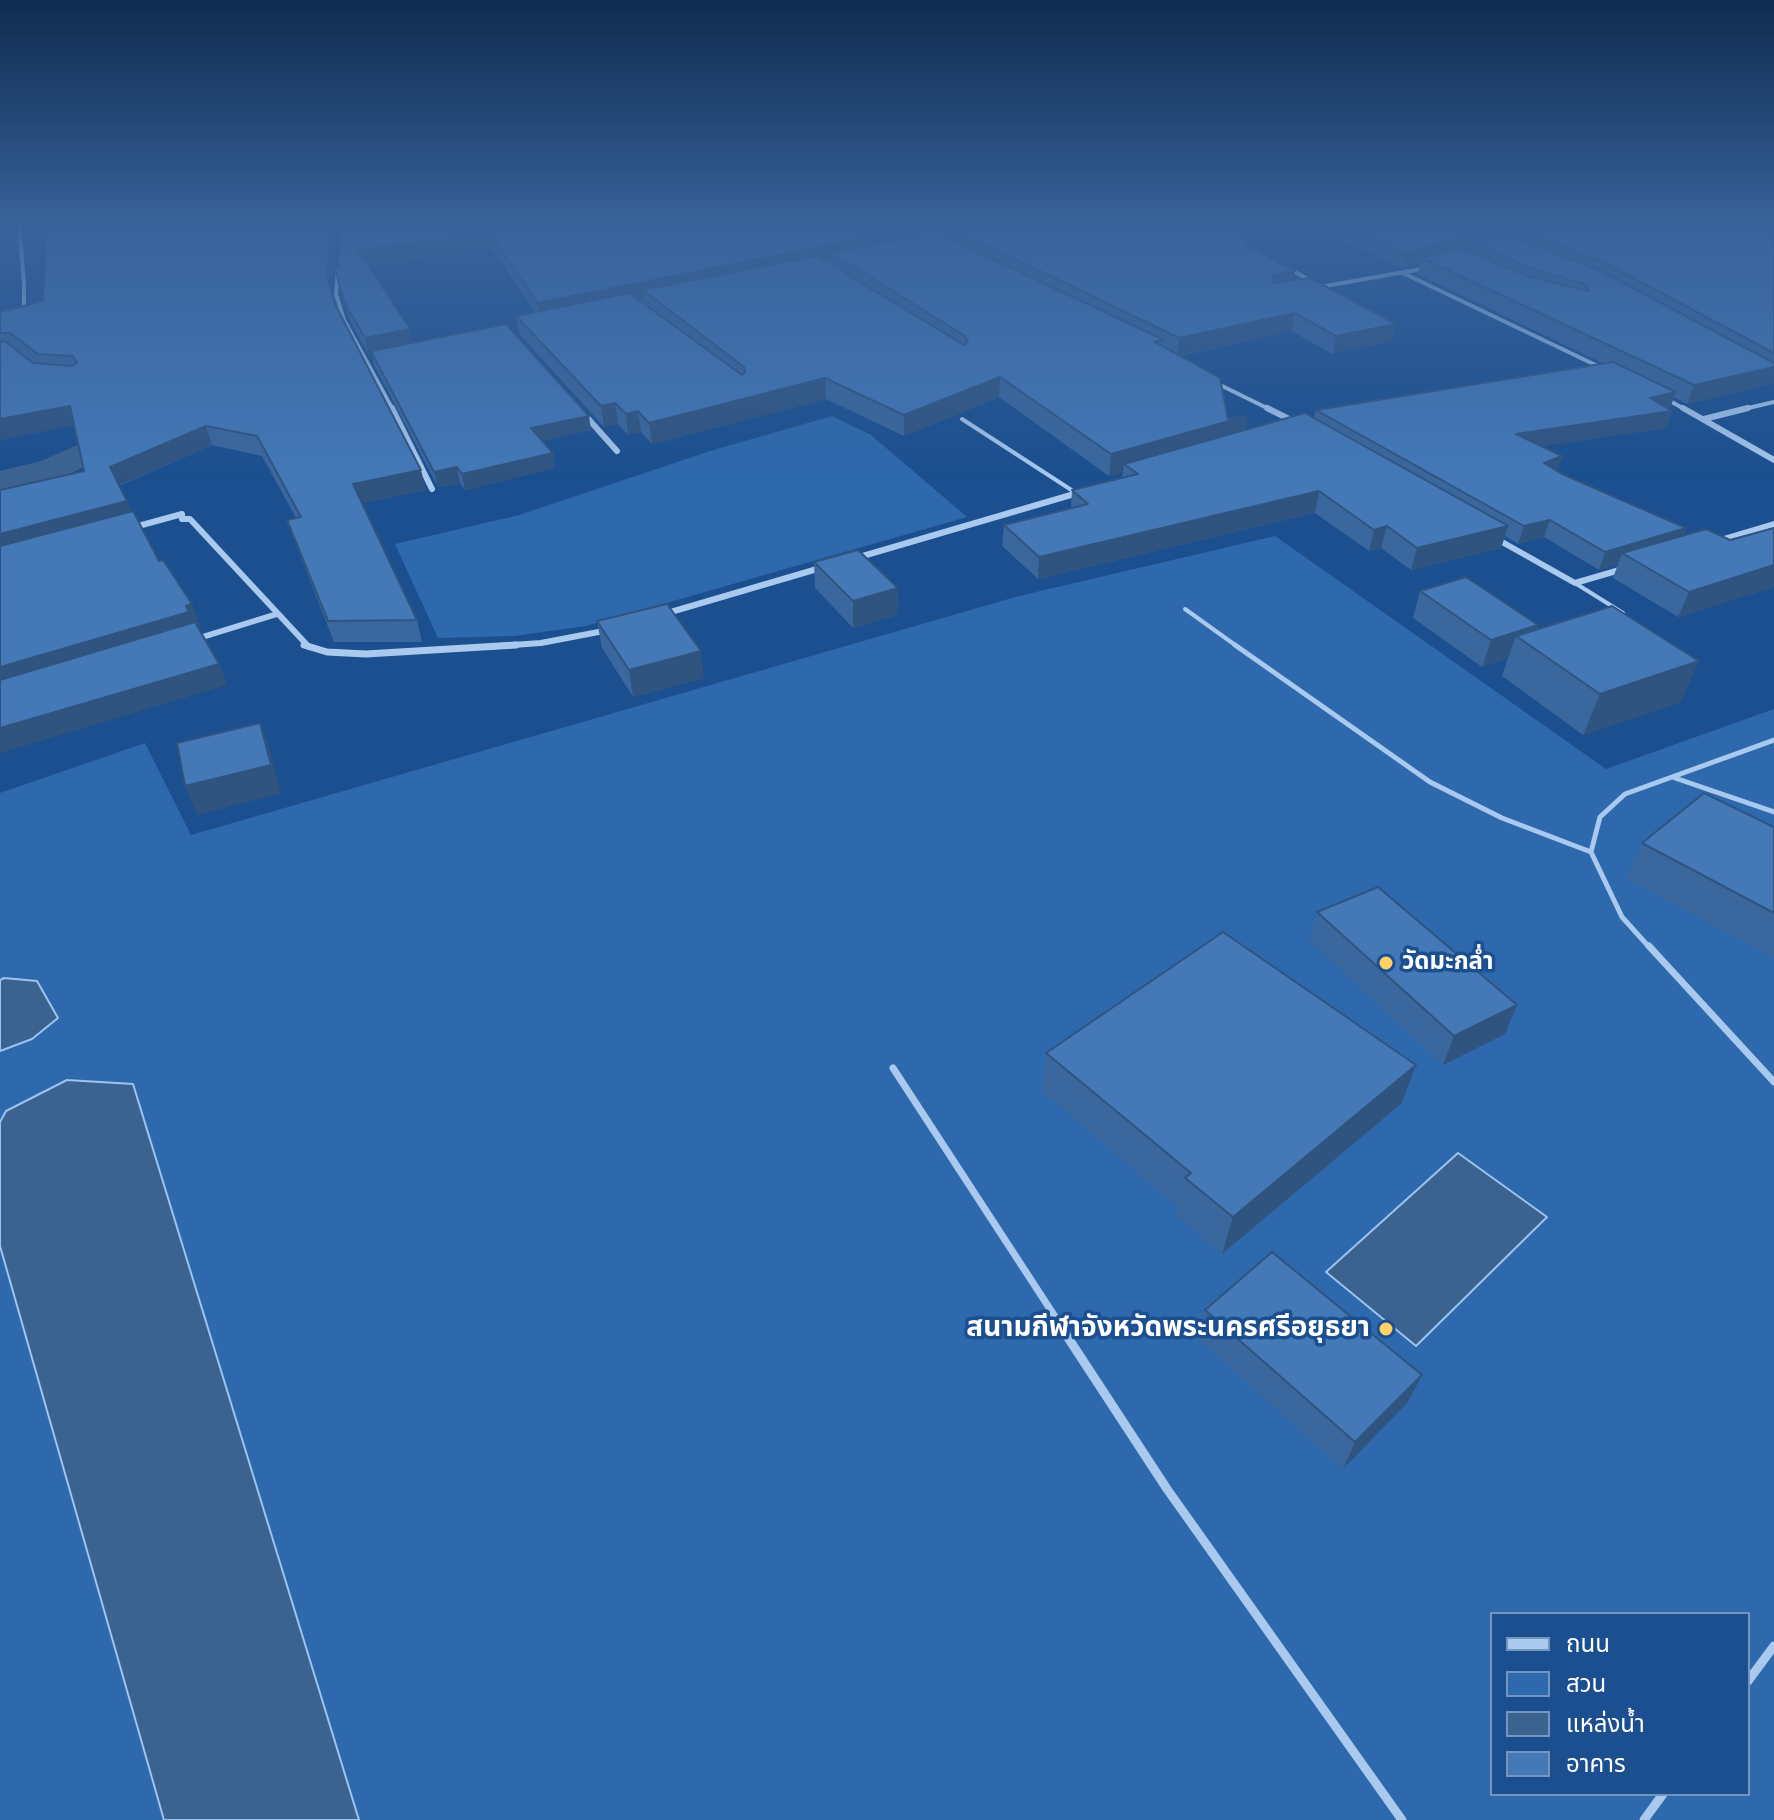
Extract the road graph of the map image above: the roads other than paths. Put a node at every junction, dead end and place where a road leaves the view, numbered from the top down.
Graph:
1 (24, 309) edge
2 (341, 309) edge
3 (1478, 309) edge
4 (13, 317) edge
5 (381, 359) edge
6 (369, 361) junction
7 (1606, 370) edge
8 (1207, 378) edge
9 (1658, 394) edge
10 (1774, 402) edge
11 (578, 408) edge
12 (962, 419) dead end
13 (1703, 419) junction
14 (1289, 431) edge
15 (617, 451) dead end
16 (1774, 460) edge
17 (432, 489) edge
18 (1091, 489) edge
19 (1076, 493) junction
20 (1774, 524) edge
21 (121, 530) edge
22 (1486, 533) edge
23 (1711, 543) edge
24 (850, 560) edge
25 (835, 564) edge
26 (1638, 565) edge
27 (1575, 583) junction
28 (1185, 609) dead end
29 (1623, 613) edge
30 (277, 614) junction
31 (654, 617) edge
32 (624, 626) edge
33 (190, 641) edge
34 (1774, 740) edge
35 (1673, 777) junction
36 (1774, 812) edge
37 (1591, 852) junction
38 (893, 1068) dead end
39 (1774, 1082) edge
40 (1774, 1646) edge
41 (1750, 1678) edge
42 (1662, 1796) edge
43 (1402, 1820) edge
44 (1644, 1820) edge

1 - 4 street
2 - 6 street
3 - 7 street
5 - 6 street
6 - 17 street
8 - 14 street
9 - 13 street
10 - 13 street
11 - 15 street
12 - 19 lane
13 - 16 street
18 - 19 street
19 - 24 street
20 - 23 street
21 - 30 street
22 - 27 street
25 - 31 street
26 - 27 street
27 - 29 lane
28 - 37 lane
30 - 32 street
30 - 33 street
34 - 35 lane
35 - 36 lane
35 - 37 lane
37 - 39 lane
38 - 43 lane
40 - 41 lane
42 - 44 lane

